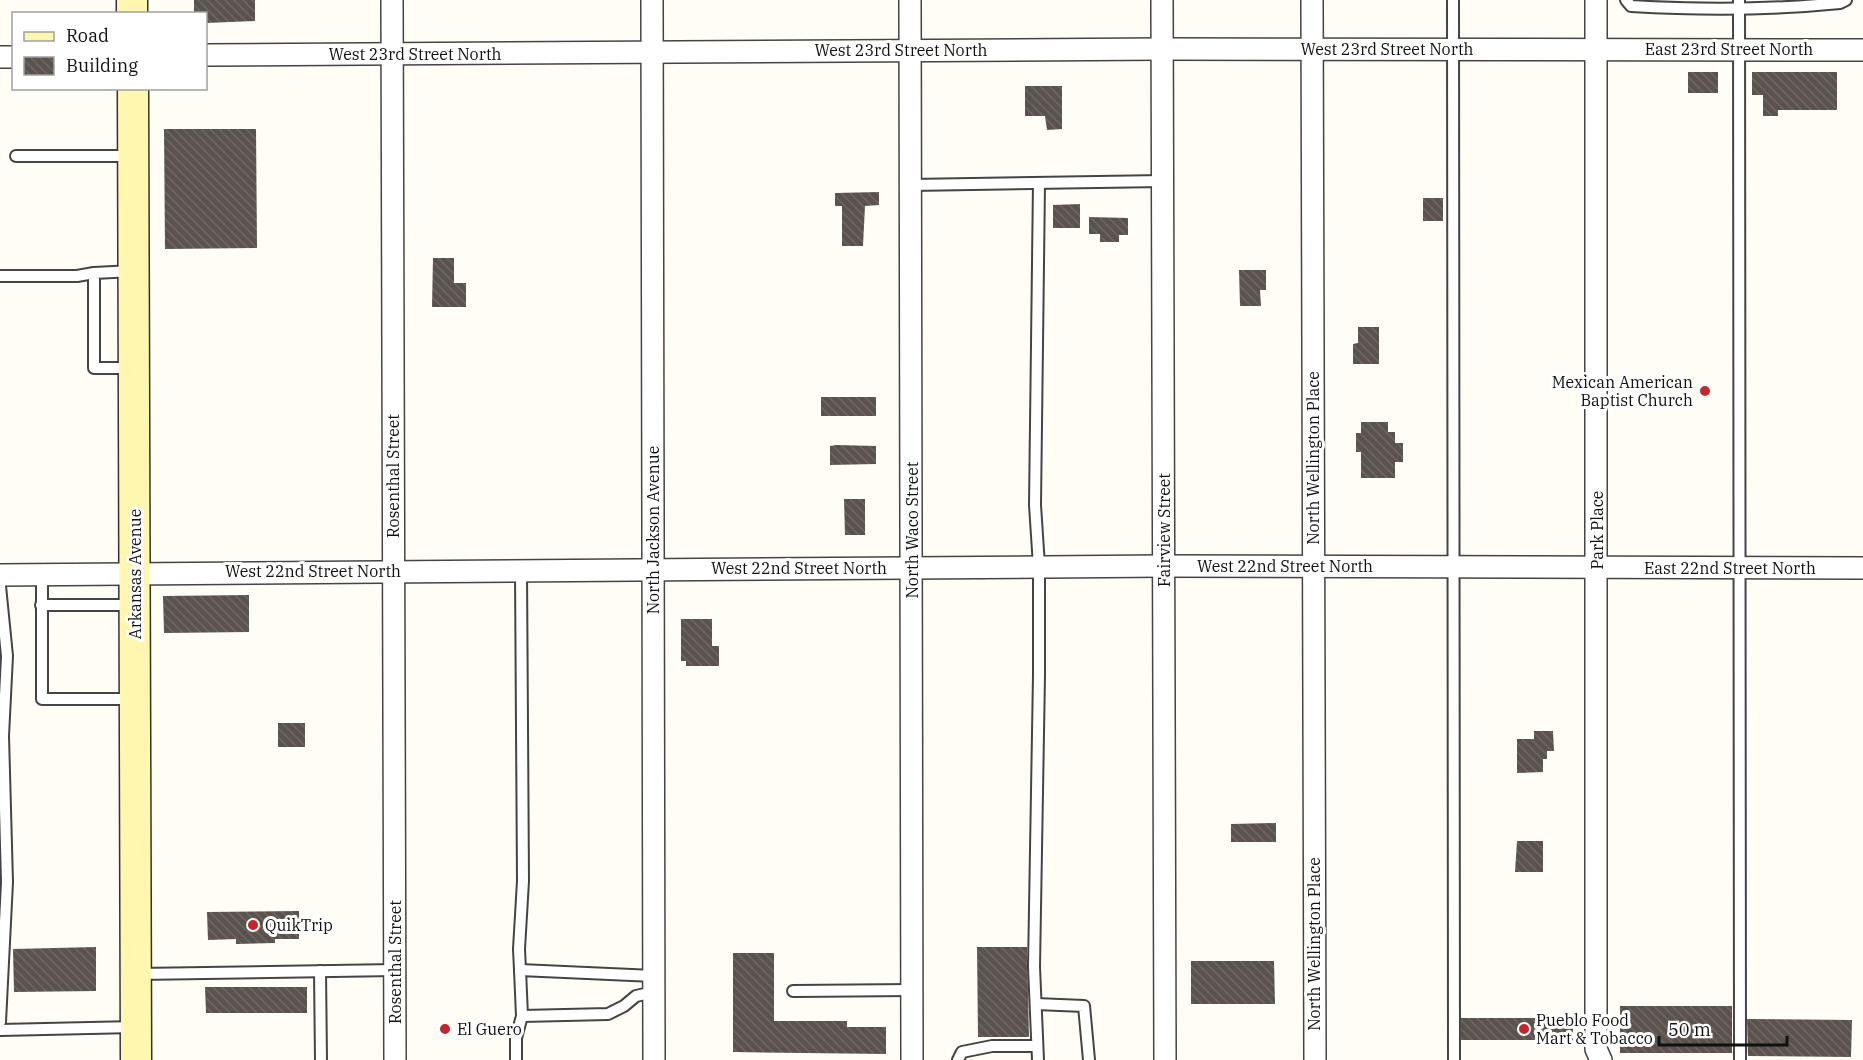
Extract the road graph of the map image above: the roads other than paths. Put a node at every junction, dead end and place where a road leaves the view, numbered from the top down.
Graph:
1 (392, 0) edge
2 (652, 0) edge
3 (910, 0) edge
4 (1162, 0) edge
5 (1312, 0) edge
6 (1453, 0) edge
7 (1596, 0) edge
8 (1626, 0) edge
9 (1846, 0) edge
10 (1739, 4) edge
11 (1162, 49) junction
12 (1312, 49) junction
13 (1453, 49) junction
14 (1596, 49) junction
15 (1737, 49) junction
16 (910, 50) junction
17 (1863, 50) edge
18 (652, 52) junction
19 (392, 54) junction
20 (207, 55) edge
21 (133, 90) edge
22 (16, 156) dead end
23 (133, 156) junction
24 (1162, 181) junction
25 (1039, 183) junction
26 (911, 185) junction
27 (134, 271) junction
28 (94, 273) junction
29 (0, 276) edge
30 (133, 368) junction
31 (1039, 566) junction
32 (1164, 566) junction
33 (1314, 566) junction
34 (912, 567) junction
35 (1454, 567) junction
36 (1597, 567) junction
37 (1739, 567) junction
38 (1863, 568) edge
39 (653, 569) junction
40 (521, 570) junction
41 (393, 571) junction
42 (135, 572) junction
43 (42, 574) junction
44 (0, 575) edge
45 (0, 586) edge
46 (135, 604) junction
47 (41, 605) junction
48 (135, 699) junction
49 (395, 970) junction
50 (520, 970) junction
51 (320, 971) junction
52 (135, 975) junction
53 (654, 984) junction
54 (912, 990) junction
55 (793, 991) dead end
56 (1036, 1004) junction
57 (522, 1016) junction
58 (0, 1023) edge
59 (135, 1027) junction
60 (0, 1030) edge
61 (1037, 1046) junction
62 (136, 1060) edge
63 (321, 1060) edge
64 (395, 1060) edge
65 (516, 1060) edge
66 (654, 1060) edge
67 (912, 1060) edge
68 (958, 1060) edge
69 (1038, 1060) edge
70 (1089, 1060) edge
71 (1166, 1060) edge
72 (1315, 1060) edge
73 (1454, 1060) edge
74 (1601, 1060) edge
75 (1740, 1060) edge

1 - 19 street, Rosenthal Street
2 - 18 street, North Jackson Avenue
3 - 16 street, North Waco Street
4 - 11 street, Fairview Street
5 - 12 street, North Wellington Place
6 - 13 lane
7 - 14 street, Park Place
8 - 10 lane
9 - 10 lane
10 - 15 lane
11 - 12 street, West 23rd Street North
11 - 16 street, West 23rd Street North
11 - 24 street, Fairview Street
12 - 13 street, West 23rd Street North
12 - 33 street, North Wellington Place
13 - 14 street, West 23rd Street North
13 - 35 lane
14 - 15 street, East 23rd Street North
14 - 36 street, Park Place
15 - 17 street, East 23rd Street North
15 - 37 lane
16 - 18 street, West 23rd Street North
16 - 26 street, North Waco Street
18 - 19 street, West 23rd Street North
18 - 39 street, North Jackson Avenue
19 - 20 street, West 23rd Street North
19 - 41 street, Rosenthal Street
21 - 23 street, Arkansas Avenue
22 - 23 lane
23 - 27 street, Arkansas Avenue
24 - 25 lane
24 - 32 street, Fairview Street
25 - 26 lane
25 - 31 lane
26 - 34 street, North Waco Street
27 - 28 lane
27 - 30 street, Arkansas Avenue
28 - 29 lane
28 - 30 lane
30 - 42 street, Arkansas Avenue
31 - 32 street, West 22nd Street North
31 - 34 street, West 22nd Street North
31 - 56 lane
32 - 33 street, West 22nd Street North
32 - 71 street, Fairview Street
33 - 35 street, West 22nd Street North
33 - 72 street, North Wellington Place
34 - 39 street, West 22nd Street North
34 - 54 street, North Waco Street
35 - 36 street, West 22nd Street North
35 - 73 lane
36 - 37 street, East 22nd Street North
36 - 74 street, Park Place
37 - 38 street, East 22nd Street North
37 - 75 lane
39 - 40 street, West 22nd Street North
39 - 53 street, North Jackson Avenue
40 - 41 street, West 22nd Street North
40 - 50 lane
41 - 42 street, West 22nd Street North
41 - 49 street, Rosenthal Street
42 - 43 street, West 22nd Street North
42 - 46 street, Arkansas Avenue
43 - 44 street, West 22nd Street North
43 - 47 lane
45 - 58 lane
46 - 47 lane
46 - 48 street, Arkansas Avenue
47 - 48 lane
48 - 52 street, Arkansas Avenue
49 - 51 lane
49 - 64 street, Rosenthal Street
50 - 53 lane
50 - 57 lane
51 - 52 lane
51 - 63 lane
52 - 59 street, Arkansas Avenue
53 - 57 lane
53 - 66 street, North Jackson Avenue
54 - 55 lane
54 - 67 street, North Waco Street
56 - 61 lane
56 - 70 lane
57 - 65 lane
59 - 60 lane
59 - 62 street, Arkansas Avenue
61 - 68 lane
61 - 69 lane

